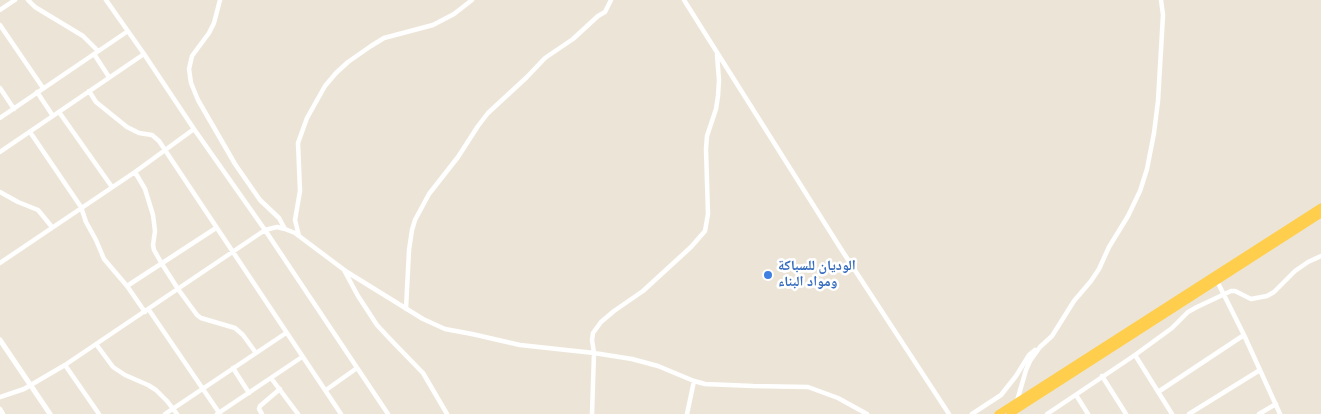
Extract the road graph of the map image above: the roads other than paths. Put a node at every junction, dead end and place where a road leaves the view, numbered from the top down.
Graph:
1 (15, 0) edge
2 (28, 0) edge
3 (106, 0) edge
4 (220, 0) edge
5 (472, 0) edge
6 (611, 0) edge
7 (684, 0) edge
8 (1161, 0) edge
9 (0, 10) edge
10 (0, 25) edge
11 (128, 31) junction
12 (717, 52) junction
13 (96, 53) junction
14 (144, 54) junction
15 (109, 77) junction
16 (0, 88) edge
17 (43, 88) junction
18 (89, 91) junction
19 (37, 92) junction
20 (14, 108) junction
21 (59, 112) junction
22 (53, 116) junction
23 (0, 118) edge
24 (194, 129) junction
25 (30, 132) junction
26 (165, 150) junction
27 (0, 152) edge
28 (134, 172) junction
29 (112, 187) junction
30 (0, 192) edge
31 (81, 207) junction
32 (1321, 207) edge
33 (1321, 214) edge
34 (52, 227) junction
35 (216, 228) junction
36 (285, 229) junction
37 (265, 230) junction
38 (299, 236) junction
39 (233, 252) junction
40 (1321, 257) edge
41 (0, 263) edge
42 (162, 264) junction
43 (343, 269) junction
44 (1217, 281) junction
45 (127, 286) junction
46 (178, 289) junction
47 (1224, 294) junction
48 (406, 309) junction
49 (147, 311) junction
50 (286, 333) junction
51 (1244, 334) junction
52 (0, 340) edge
53 (96, 344) junction
54 (1040, 347) junction
55 (256, 353) junction
56 (594, 353) junction
57 (1135, 355) junction
58 (302, 357) junction
59 (65, 365) junction
60 (233, 368) junction
61 (357, 368) junction
62 (1260, 370) junction
63 (1102, 376) junction
64 (271, 378) junction
65 (694, 381) junction
66 (31, 386) junction
67 (202, 389) junction
68 (280, 389) junction
69 (326, 390) junction
70 (1158, 392) junction
71 (249, 393) junction
72 (1076, 395) junction
73 (0, 398) edge
74 (1017, 402) junction
75 (1276, 404) junction
76 (0, 409) edge
77 (173, 409) junction
78 (1008, 412) edge
79 (97, 413) edge
80 (3, 414) edge
81 (50, 414) edge
82 (165, 414) edge
83 (176, 414) edge
84 (218, 414) edge
85 (262, 414) edge
86 (298, 414) edge
87 (341, 414) edge
88 (388, 414) edge
89 (447, 414) edge
90 (592, 414) edge
91 (688, 414) edge
92 (867, 414) edge
93 (949, 414) edge
94 (972, 414) edge
95 (998, 414) edge
96 (1047, 414) edge
97 (1088, 414) edge
98 (1126, 414) edge
99 (1172, 414) edge
100 (1189, 414) edge
101 (1259, 414) edge
102 (1280, 414) edge

1 - 9 street
2 - 13 street
3 - 11 street
4 - 36 street
5 - 38 street
6 - 48 street
7 - 12 street
8 - 54 street
10 - 17 street
11 - 13 street
11 - 14 street
12 - 56 street
12 - 93 street
13 - 15 street
13 - 17 street
14 - 15 street
14 - 24 street
15 - 18 street
16 - 20 street
17 - 19 street
18 - 21 street
18 - 26 street
19 - 20 street
19 - 22 street
20 - 23 street
21 - 22 street
21 - 29 street
22 - 25 street
24 - 26 street
24 - 37 street
25 - 27 street
25 - 31 street
26 - 28 street
26 - 35 street
28 - 29 street
28 - 42 street
29 - 31 street
30 - 34 street
31 - 34 street
31 - 45 street
32 - 74 highway
33 - 44 highway
34 - 41 street
35 - 39 street
35 - 42 street
36 - 37 street
36 - 38 street
37 - 39 street
37 - 61 street
38 - 43 street
39 - 46 street
39 - 50 street
40 - 47 street
42 - 45 street
42 - 46 street
43 - 48 street
43 - 89 street
44 - 47 street
44 - 78 highway
45 - 49 street
46 - 49 street
46 - 55 street
47 - 51 street
47 - 57 street
48 - 56 street
49 - 53 street
49 - 67 street
50 - 55 street
50 - 58 street
51 - 62 street
51 - 70 street
52 - 66 street
53 - 59 street
53 - 77 street
54 - 74 street
54 - 94 street
55 - 60 street
56 - 65 street
56 - 90 street
57 - 63 street
57 - 70 street
58 - 64 street
58 - 69 street
59 - 66 street
59 - 79 street
60 - 67 street
60 - 71 street
61 - 69 street
61 - 88 street
62 - 75 street
62 - 100 street
63 - 72 street
63 - 98 street
64 - 68 street
64 - 71 street
65 - 91 street
65 - 92 street
66 - 73 street
66 - 81 street
67 - 77 street
67 - 84 street
68 - 85 street
68 - 86 street
69 - 87 street
70 - 99 street
71 - 84 street
72 - 96 street
72 - 97 street
74 - 78 highway
75 - 101 street
75 - 102 street
76 - 80 street
77 - 82 street
77 - 83 street
78 - 95 highway

